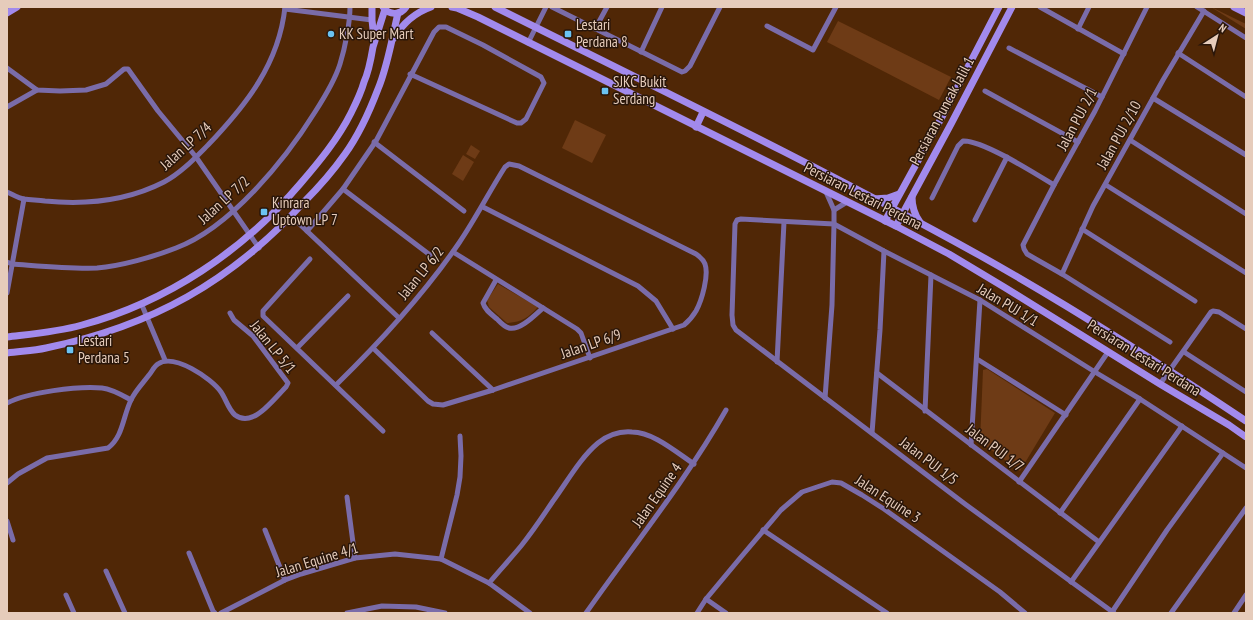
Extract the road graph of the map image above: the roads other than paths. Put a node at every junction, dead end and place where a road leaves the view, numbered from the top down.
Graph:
1 (18, 7) edge
2 (350, 7) edge
3 (372, 7) edge
4 (406, 7) edge
5 (431, 7) edge
6 (452, 7) edge
7 (495, 7) edge
8 (546, 7) edge
9 (552, 7) edge
10 (607, 7) edge
11 (662, 7) edge
12 (720, 7) edge
13 (836, 7) edge
14 (999, 7) edge
15 (1012, 7) edge
16 (1040, 7) edge
17 (1089, 7) edge
18 (1147, 7) edge
19 (1197, 7) edge
20 (1234, 7) edge
21 (285, 8) edge
22 (384, 8) edge
23 (1204, 11) junction
24 (7, 13) edge
25 (398, 13) junction
26 (1246, 13) edge
27 (350, 16) junction
28 (372, 20) junction
29 (767, 26) dead end
30 (536, 27) junction
31 (595, 29) junction
32 (1078, 29) junction
33 (1246, 38) edge
34 (374, 43) junction
35 (528, 43) junction
36 (391, 44) junction
37 (1009, 48) dead end
38 (641, 52) junction
39 (1178, 53) junction
40 (1124, 54) junction
41 (7, 68) edge
42 (410, 74) junction
43 (37, 90) junction
44 (985, 91) dead end
45 (1102, 97) junction
46 (1246, 97) edge
47 (1153, 98) junction
48 (7, 107) edge
49 (703, 112) junction
50 (696, 127) junction
51 (1130, 140) junction
52 (374, 142) junction
53 (1078, 142) junction
54 (1246, 155) edge
55 (196, 157) junction
56 (1007, 157) junction
57 (1054, 185) junction
58 (1106, 185) junction
59 (344, 189) junction
60 (7, 192) edge
61 (826, 192) junction
62 (899, 194) junction
63 (912, 194) junction
64 (932, 198) dead end
65 (24, 199) junction
66 (874, 199) junction
67 (847, 202) junction
68 (482, 207) junction
69 (892, 208) junction
70 (834, 210) junction
71 (464, 211) dead end
72 (233, 212) junction
73 (902, 214) junction
74 (1246, 214) edge
75 (291, 216) junction
76 (975, 220) dead end
77 (885, 221) junction
78 (784, 222) junction
79 (834, 224) junction
80 (924, 225) junction
81 (896, 226) junction
82 (1082, 230) junction
83 (308, 231) junction
84 (250, 235) junction
85 (259, 248) junction
86 (884, 251) junction
87 (453, 252) junction
88 (696, 254) joint
89 (430, 255) dead end
90 (310, 259) dead end
91 (10, 263) edge
92 (1246, 273) edge
93 (1062, 274) junction
94 (931, 276) junction
95 (496, 280) junction
96 (7, 293) edge
97 (348, 296) dead end
98 (980, 300) junction
99 (1195, 301) dead end
100 (142, 303) junction
101 (543, 308) junction
102 (230, 313) dead end
103 (147, 318) junction
104 (399, 318) junction
105 (732, 325) joint
106 (673, 329) junction
107 (1246, 330) edge
108 (432, 332) dead end
109 (7, 337) edge
110 (1170, 342) dead end
111 (297, 348) junction
112 (373, 348) junction
113 (1108, 352) junction
114 (1184, 352) junction
115 (7, 353) edge
116 (590, 358) junction
117 (977, 359) junction
118 (166, 360) junction
119 (777, 362) junction
120 (1169, 370) junction
121 (1094, 372) junction
122 (877, 373) junction
123 (1160, 384) junction
124 (336, 385) junction
125 (493, 390) junction
126 (1246, 392) edge
127 (825, 398) junction
128 (1140, 399) junction
129 (131, 400) junction
130 (7, 404) edge
131 (726, 410) dead end
132 (925, 411) junction
133 (1066, 415) junction
134 (1246, 421) edge
135 (1182, 426) junction
136 (383, 431) dead end
137 (872, 433) junction
138 (460, 436) dead end
139 (1246, 437) edge
140 (971, 445) junction
141 (1223, 453) junction
142 (694, 464) junction
143 (1246, 468) edge
144 (1019, 482) junction
145 (7, 483) edge
146 (347, 497) dead end
147 (1246, 508) edge
148 (1060, 512) junction
149 (7, 521) edge
150 (265, 530) dead end
151 (763, 530) junction
152 (13, 540) dead end
153 (1099, 542) junction
154 (189, 553) dead end
155 (354, 558) junction
156 (441, 559) junction
157 (106, 571) dead end
158 (284, 580) junction
159 (1071, 582) junction
160 (489, 583) junction
161 (66, 595) dead end
162 (1246, 595) edge
163 (706, 599) junction
164 (1113, 612) edge
165 (74, 613) edge
166 (124, 613) edge
167 (215, 613) edge
168 (221, 613) edge
169 (346, 613) edge
170 (445, 613) edge
171 (530, 613) edge
172 (586, 613) edge
173 (697, 613) edge
174 (726, 613) edge
175 (887, 613) edge
176 (1025, 613) edge
177 (1171, 613) edge
178 (1234, 613) edge

1 - 24 main road
2 - 27 street, Jalan LP 7/2
3 - 28 main road
4 - 25 main road
5 - 36 main road
6 - 35 main road, Persiaran Lestari Perdana
7 - 30 main road, Persiaran Lestari Perdana
8 - 30 street
9 - 31 street
10 - 31 street
11 - 38 street
12 - 38 street
13 - 29 street
14 - 62 main road, Persiaran Puncak Jalil 1
15 - 63 main road, Persiaran Puncak Jalil 1
16 - 32 street
17 - 32 street
18 - 40 street, Jalan PUJ 2/1
19 - 23 street
20 - 26 main road
21 - 27 street
21 - 55 street, Jalan LP 7/4
22 - 25 main road
22 - 34 main road
23 - 33 street
23 - 39 street, Jalan PUJ 2/10
25 - 36 main road
27 - 28 street
27 - 72 street, Jalan LP 7/2
28 - 34 main road
30 - 35 street
30 - 49 main road, Persiaran Lestari Perdana
31 - 38 street
32 - 40 street
34 - 84 main road
35 - 50 main road, Persiaran Lestari Perdana
36 - 75 main road
37 - 45 street
39 - 46 street
39 - 47 street, Jalan PUJ 2/10
40 - 45 street, Jalan PUJ 2/1
41 - 43 street
42 - 42 street
42 - 52 street
43 - 48 street
43 - 55 street
44 - 53 street
45 - 53 street, Jalan PUJ 2/1
47 - 51 street, Jalan PUJ 2/10
47 - 54 street
49 - 50 main road
49 - 66 main road, Persiaran Lestari Perdana
50 - 61 main road, Persiaran Lestari Perdana
51 - 58 street, Jalan PUJ 2/10
51 - 74 street
52 - 59 street
52 - 71 street
53 - 57 street, Jalan PUJ 2/1
55 - 65 street, Jalan LP 7/4
55 - 72 street
56 - 57 street
56 - 64 street
56 - 76 street
57 - 93 street, Jalan PUJ 2/1
58 - 82 street, Jalan PUJ 2/10
58 - 92 street
59 - 83 street
59 - 89 street
60 - 65 street, Jalan LP 7/4
61 - 67 main road, Persiaran Lestari Perdana
61 - 70 street
62 - 66 main road
62 - 69 main road, Persiaran Puncak Jalil 1
63 - 73 main road, Persiaran Puncak Jalil 1
63 - 80 main road
65 - 91 street
66 - 69 main road, Persiaran Lestari Perdana
67 - 70 street
67 - 77 main road, Persiaran Lestari Perdana
68 - 87 street, Jalan LP 6/2
68 - 88 street, Jalan LP 6/2
68 - 106 street
69 - 73 main road, Persiaran Lestari Perdana
69 - 77 main road, Persiaran Puncak Jalil 1
70 - 79 street
72 - 84 street
72 - 91 street, Jalan LP 7/2
73 - 80 main road, Persiaran Lestari Perdana
73 - 81 main road, Persiaran Puncak Jalil 1
75 - 83 street
75 - 85 main road
77 - 81 main road, Persiaran Lestari Perdana
78 - 79 street, Jalan PUJ 1/1
78 - 105 street, Jalan PUJ 1/1
78 - 119 street
79 - 86 street, Jalan PUJ 1/1
79 - 127 street
80 - 120 main road, Persiaran Lestari Perdana
81 - 113 main road, Persiaran Lestari Perdana
82 - 93 street, Jalan PUJ 2/10
82 - 99 street
83 - 104 street
84 - 85 street
84 - 100 main road
85 - 103 main road
86 - 94 street, Jalan PUJ 1/1
86 - 122 street
87 - 95 street
87 - 104 street, Jalan LP 6/2
88 - 106 street, Jalan LP 6/9
90 - 111 street
91 - 96 street
93 - 110 street
94 - 98 street, Jalan PUJ 1/1
94 - 132 street
95 - 101 street
95 - 101 street
97 - 111 street
98 - 117 street
98 - 121 street, Jalan PUJ 1/1
100 - 103 street
100 - 109 main road
101 - 116 street
102 - 118 street, Jalan LP 5/1
103 - 115 main road
103 - 118 street
104 - 112 street, Jalan LP 6/2
105 - 119 street, Jalan PUJ 1/5
106 - 116 street, Jalan LP 6/9
107 - 114 street
108 - 125 street
111 - 124 street
112 - 124 street, Jalan LP 6/2
112 - 125 street, Jalan LP 6/9
113 - 121 street
113 - 123 main road, Persiaran Lestari Perdana
114 - 120 street
114 - 126 street
116 - 125 street, Jalan LP 6/9
117 - 133 street
117 - 140 street
118 - 129 street
119 - 127 street, Jalan PUJ 1/5
120 - 123 street
120 - 134 main road, Persiaran Lestari Perdana
121 - 128 street, Jalan PUJ 1/1
121 - 133 street
122 - 132 street, Jalan PUJ 1/7
122 - 137 street
123 - 139 main road, Persiaran Lestari Perdana
124 - 136 street
127 - 137 street, Jalan PUJ 1/5
128 - 135 street, Jalan PUJ 1/1
128 - 148 street
129 - 130 street
129 - 145 street
131 - 142 street
132 - 140 street, Jalan PUJ 1/7
133 - 144 street
135 - 141 street, Jalan PUJ 1/1
135 - 153 street
137 - 159 street, Jalan PUJ 1/5
138 - 156 street
140 - 144 street, Jalan PUJ 1/7
141 - 143 street, Jalan PUJ 1/1
141 - 164 street
142 - 160 street, Jalan Equine 4
142 - 172 street, Jalan Equine 4
144 - 148 street, Jalan PUJ 1/7
146 - 155 street
147 - 177 street
148 - 153 street, Jalan PUJ 1/7
149 - 152 street
150 - 158 street
151 - 163 street, Jalan Equine 3
151 - 175 street
151 - 176 street, Jalan Equine 3
153 - 159 street
154 - 167 street
155 - 156 street, Jalan Equine 4/1
155 - 158 street, Jalan Equine 4/1
156 - 160 street, Jalan Equine 4/1
157 - 166 street
158 - 168 street, Jalan Equine 4/1
159 - 164 street, Jalan PUJ 1/5
160 - 171 street, Jalan Equine 4/1
161 - 165 street
162 - 178 street
163 - 173 street, Jalan Equine 3
163 - 174 street
169 - 170 street

